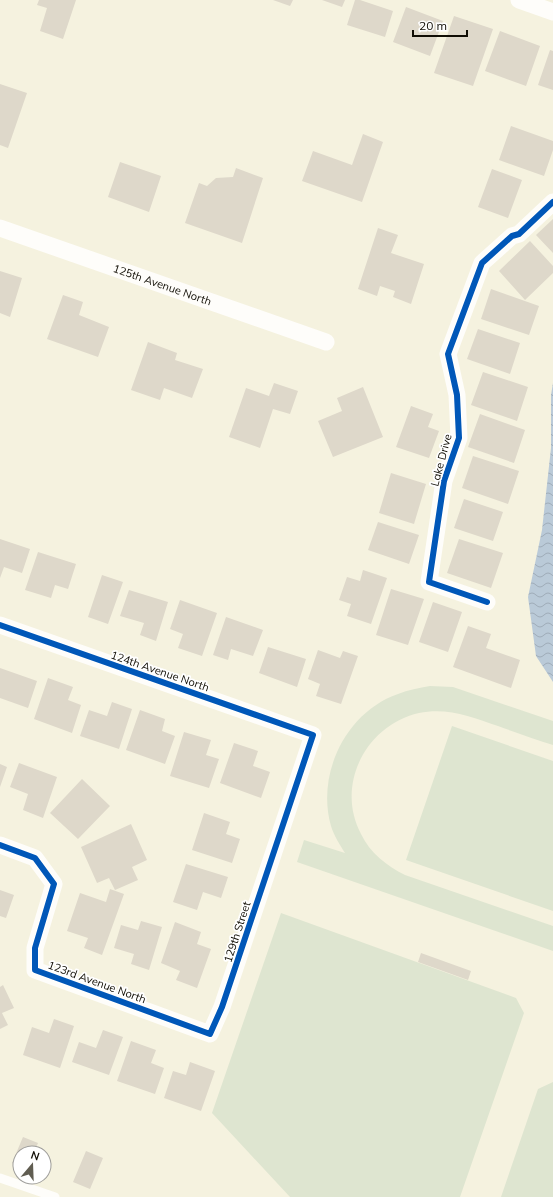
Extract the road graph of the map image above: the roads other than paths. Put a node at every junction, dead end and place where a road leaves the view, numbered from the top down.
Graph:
1 (519, 0) edge
2 (553, 12) edge
3 (553, 202) edge
4 (0, 228) edge
5 (326, 342) dead end
6 (487, 602) dead end
7 (0, 625) edge
8 (313, 735) joint
9 (0, 845) edge
10 (210, 1034) joint
11 (0, 1178) edge
12 (55, 1197) edge

1 - 2 street
3 - 6 street, Lake Drive
4 - 5 street, 125th Avenue North
7 - 8 street, 124th Avenue North
8 - 10 street, 129th Street
9 - 10 street, 123rd Avenue North
11 - 12 lane

